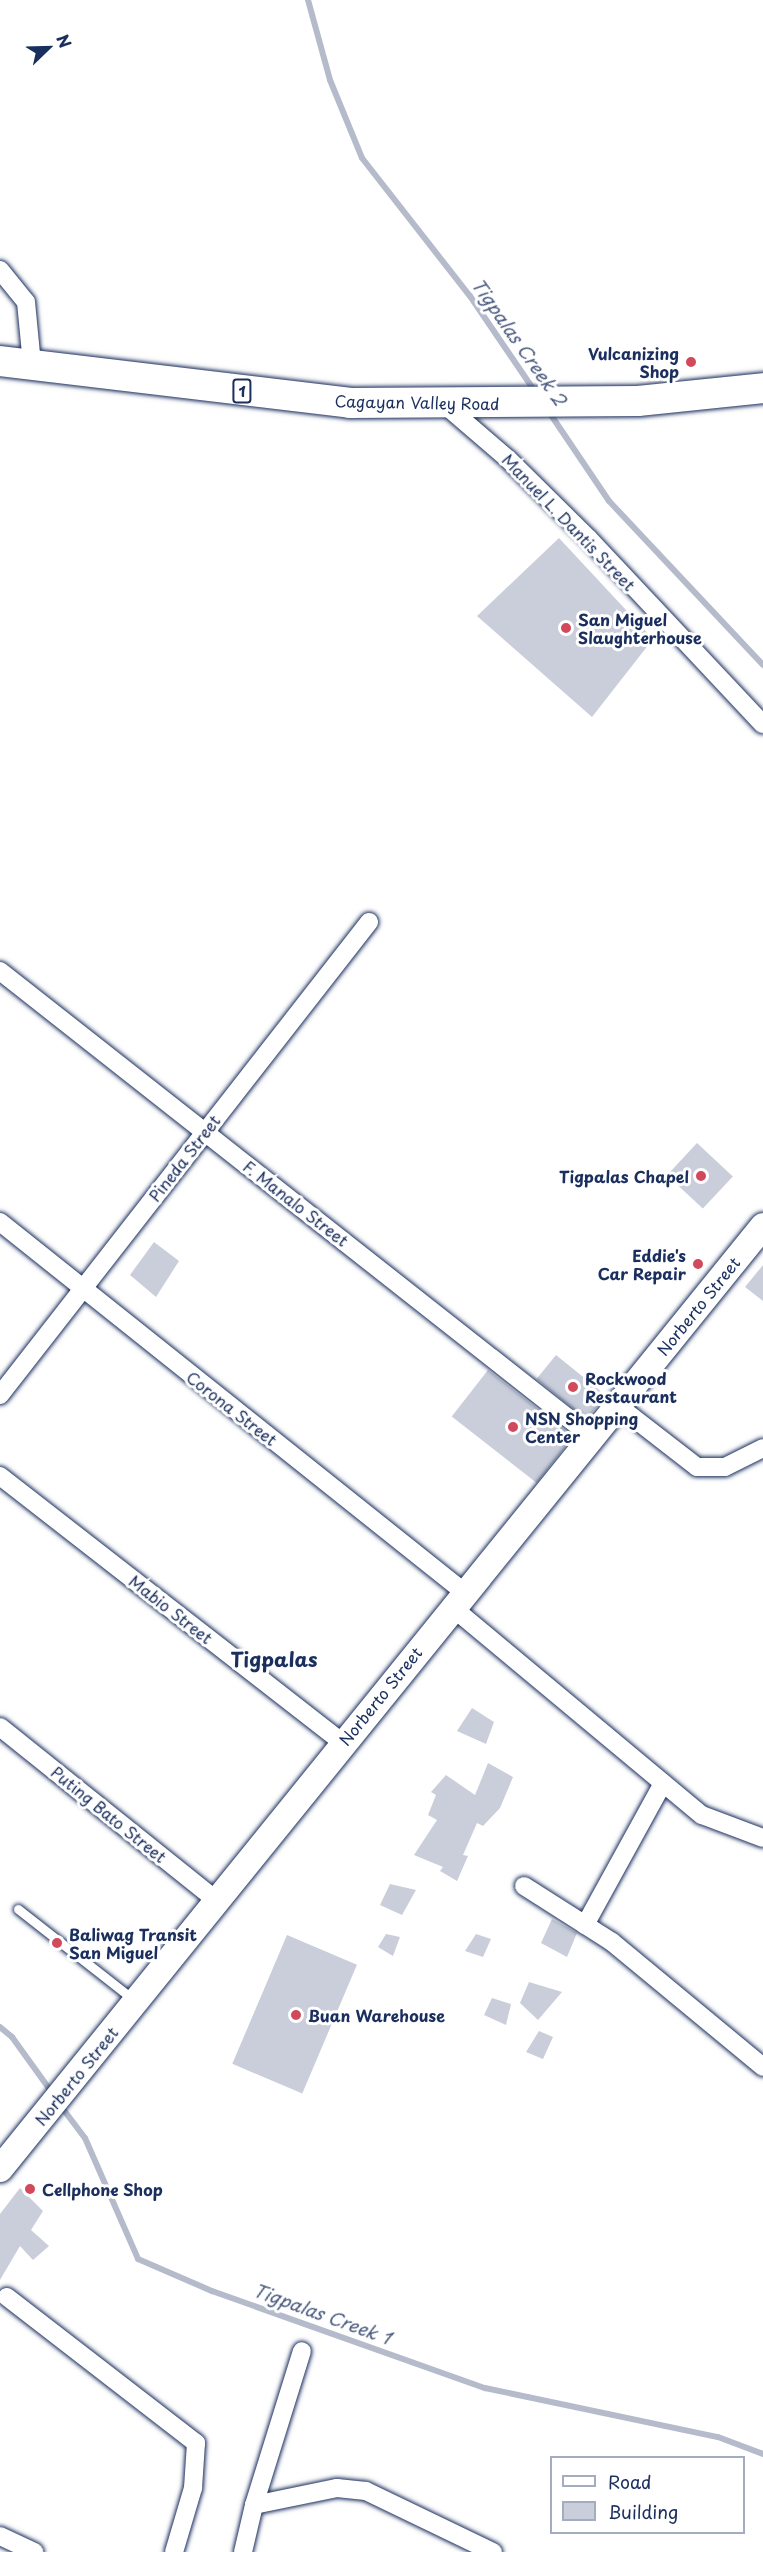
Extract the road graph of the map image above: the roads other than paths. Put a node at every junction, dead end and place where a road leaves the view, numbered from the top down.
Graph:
1 (0, 270) edge
2 (0, 361) edge
3 (32, 364) junction
4 (763, 387) edge
5 (444, 404) junction
6 (763, 724) edge
7 (369, 922) dead end
8 (0, 971) edge
9 (206, 1131) junction
10 (0, 1222) edge
11 (763, 1226) edge
12 (82, 1289) junction
13 (0, 1395) edge
14 (617, 1405) junction
15 (591, 1436) junction
16 (763, 1448) edge
17 (0, 1476) edge
18 (458, 1600) junction
19 (0, 1727) edge
20 (342, 1742) junction
21 (663, 1783) junction
22 (763, 1839) edge
23 (524, 1887) dead end
24 (217, 1901) junction
25 (18, 1909) dead end
26 (585, 1925) junction
27 (136, 2002) junction
28 (763, 2067) edge
29 (0, 2169) edge
30 (7, 2297) dead end
31 (302, 2352) dead end
32 (254, 2505) junction
33 (0, 2536) edge
34 (34, 2552) edge
35 (174, 2552) edge
36 (243, 2552) edge
37 (493, 2552) edge

1 - 3 street
2 - 3 highway, Cagayan Valley Road / 1
3 - 5 highway, Cagayan Valley Road / 1
4 - 5 highway, Cagayan Valley Road / 1
5 - 6 street, Manuel L. Dantis Street
7 - 9 street, Pineda Street
8 - 9 street, F. Manalo Street
9 - 12 street, Pineda Street
9 - 15 street, F. Manalo Street
10 - 12 street, Corona Street
11 - 14 main road, Norberto Street
12 - 13 street, Pineda Street
12 - 18 street, Corona Street
14 - 15 main road, Norberto Street
14 - 16 street
15 - 18 main road, Norberto Street
17 - 20 street, Mabio Street
18 - 20 main road, Norberto Street
18 - 21 street, Corona Street
19 - 24 street, Puting Bato Street
20 - 24 main road, Norberto Street
21 - 22 street, Corona Street
21 - 26 street
23 - 26 street
24 - 27 main road, Norberto Street
25 - 27 lane
26 - 28 street
27 - 29 main road, Norberto Street
30 - 35 street
31 - 32 street
32 - 36 street
32 - 37 street
33 - 34 street

